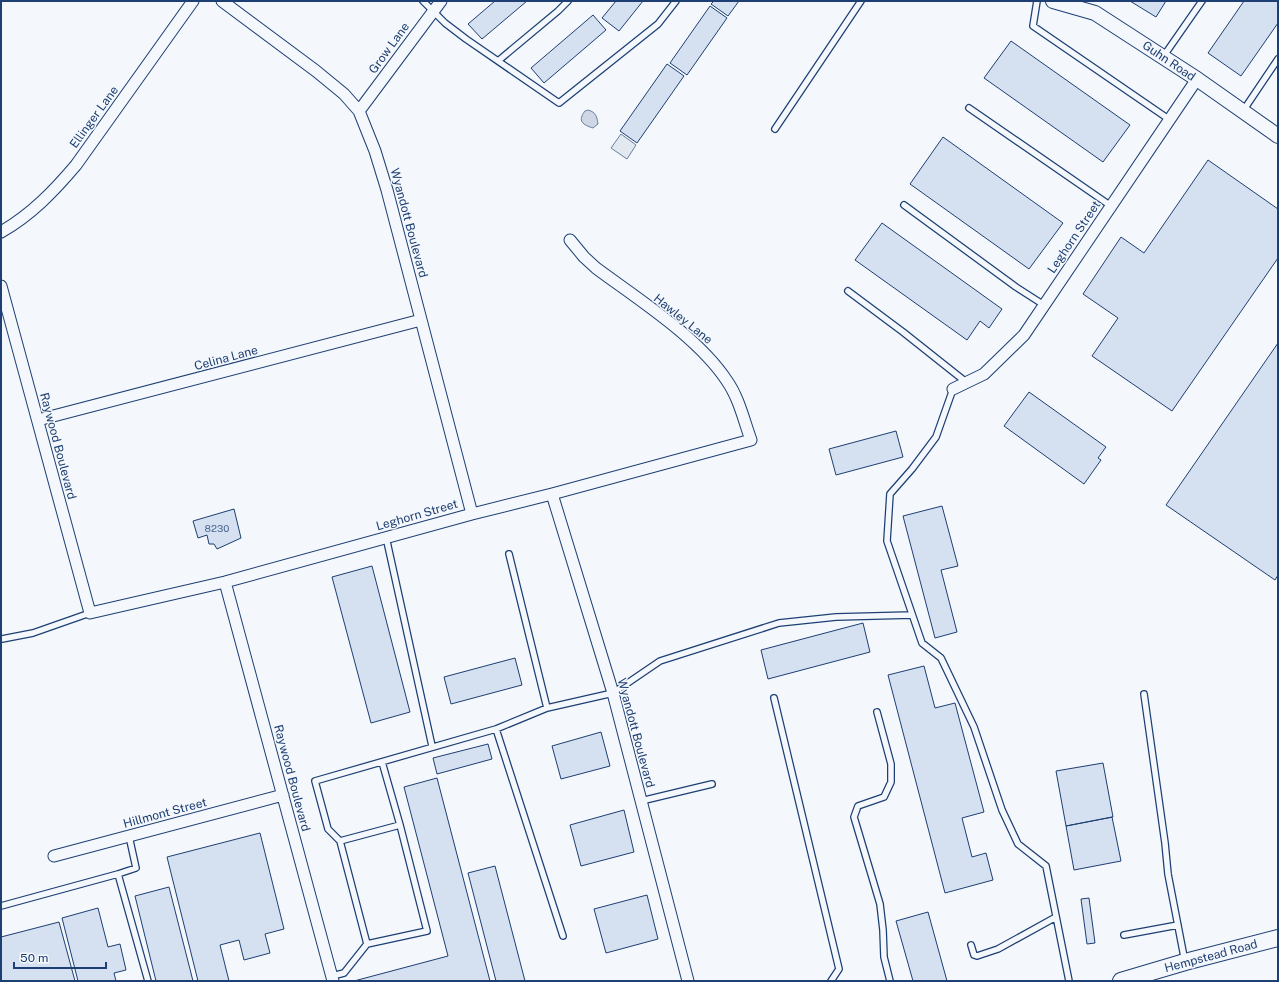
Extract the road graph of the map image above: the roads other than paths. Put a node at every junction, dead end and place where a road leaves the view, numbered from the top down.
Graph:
1 (193, 1) edge
2 (222, 1) edge
3 (423, 1) edge
4 (441, 1) edge
5 (568, 1) edge
6 (676, 1) edge
7 (861, 1) edge
8 (1037, 1) edge
9 (1053, 1) edge
10 (1202, 1) edge
11 (1075, 4) edge
12 (432, 11) junction
13 (1163, 57) junction
14 (1278, 60) edge
15 (498, 61) junction
16 (1197, 80) junction
17 (969, 108) dead end
18 (359, 111) junction
19 (1242, 111) junction
20 (1170, 120) junction
21 (775, 129) dead end
22 (1278, 136) edge
23 (904, 205) dead end
24 (1111, 206) junction
25 (1, 232) edge
26 (570, 240) dead end
27 (1, 286) edge
28 (848, 291) dead end
29 (1044, 305) junction
30 (421, 320) junction
31 (966, 382) junction
32 (953, 389) joint
33 (38, 420) junction
34 (751, 440) joint
35 (552, 494) junction
36 (472, 514) junction
37 (386, 537) junction
38 (509, 554) dead end
39 (225, 582) junction
40 (90, 613) junction
41 (912, 615) junction
42 (2, 639) dead end
43 (613, 693) junction
44 (1144, 694) dead end
45 (774, 698) dead end
46 (547, 708) junction
47 (877, 712) dead end
48 (496, 729) junction
49 (432, 746) junction
50 (382, 762) junction
51 (712, 784) dead end
52 (283, 795) junction
53 (641, 801) junction
54 (400, 825) junction
55 (129, 836) junction
56 (340, 841) junction
57 (54, 856) dead end
58 (118, 874) junction
59 (1, 906) edge
60 (1056, 917) junction
61 (1178, 925) junction
62 (1124, 935) dead end
63 (563, 936) dead end
64 (1278, 938) edge
65 (367, 944) junction
66 (971, 945) dead end
67 (1185, 962) junction
68 (332, 979) edge
69 (148, 981) edge
70 (688, 981) edge
71 (831, 981) edge
72 (890, 981) edge
73 (1069, 981) edge
74 (1121, 981) edge

1 - 25 street, Ellinger Lane
2 - 18 street, Wyandott Boulevard
3 - 12 lane
4 - 12 street, Grow Lane
5 - 15 lane
6 - 15 lane
7 - 21 lane
8 - 20 lane
9 - 11 street, Guhn Road
10 - 13 lane
11 - 13 street, Guhn Road
12 - 15 lane
12 - 18 street, Grow Lane
13 - 16 street, Guhn Road
14 - 19 lane
16 - 19 street, Guhn Road
16 - 20 street, Leghorn Street
17 - 24 lane
18 - 30 street, Wyandott Boulevard
19 - 22 street, Guhn Road
20 - 24 street, Leghorn Street
23 - 29 lane
24 - 29 street, Leghorn Street
26 - 34 street, Hawley Lane
27 - 33 street, Raywood Boulevard
28 - 31 lane
29 - 31 street, Leghorn Street
30 - 33 street, Celina Lane
30 - 36 street, Wyandott Boulevard
31 - 32 street, Leghorn Street
32 - 41 lane
33 - 40 street, Raywood Boulevard
34 - 35 street, Leghorn Street
35 - 36 street, Leghorn Street
35 - 43 street, Wyandott Boulevard
36 - 37 street, Leghorn Street
37 - 39 street, Leghorn Street
37 - 49 lane
38 - 46 lane
39 - 40 street, Leghorn Street
39 - 52 street, Raywood Boulevard
40 - 42 lane
41 - 43 lane
41 - 60 lane
43 - 46 lane
43 - 53 street, Wyandott Boulevard
44 - 61 lane
45 - 71 lane
46 - 48 lane
47 - 72 lane
48 - 49 lane
48 - 63 lane
49 - 50 lane
50 - 54 lane
50 - 56 lane
51 - 53 lane
52 - 55 street, Hillmont Street
52 - 68 street, Raywood Boulevard
53 - 70 street, Wyandott Boulevard
54 - 56 lane
54 - 65 lane
55 - 57 street, Hillmont Street
55 - 58 lane
56 - 65 lane
58 - 59 lane
58 - 69 lane
60 - 66 lane
60 - 73 lane
61 - 62 lane
61 - 67 lane
64 - 67 main road, Hempstead Road
65 - 68 lane
67 - 74 main road, Hempstead Road

